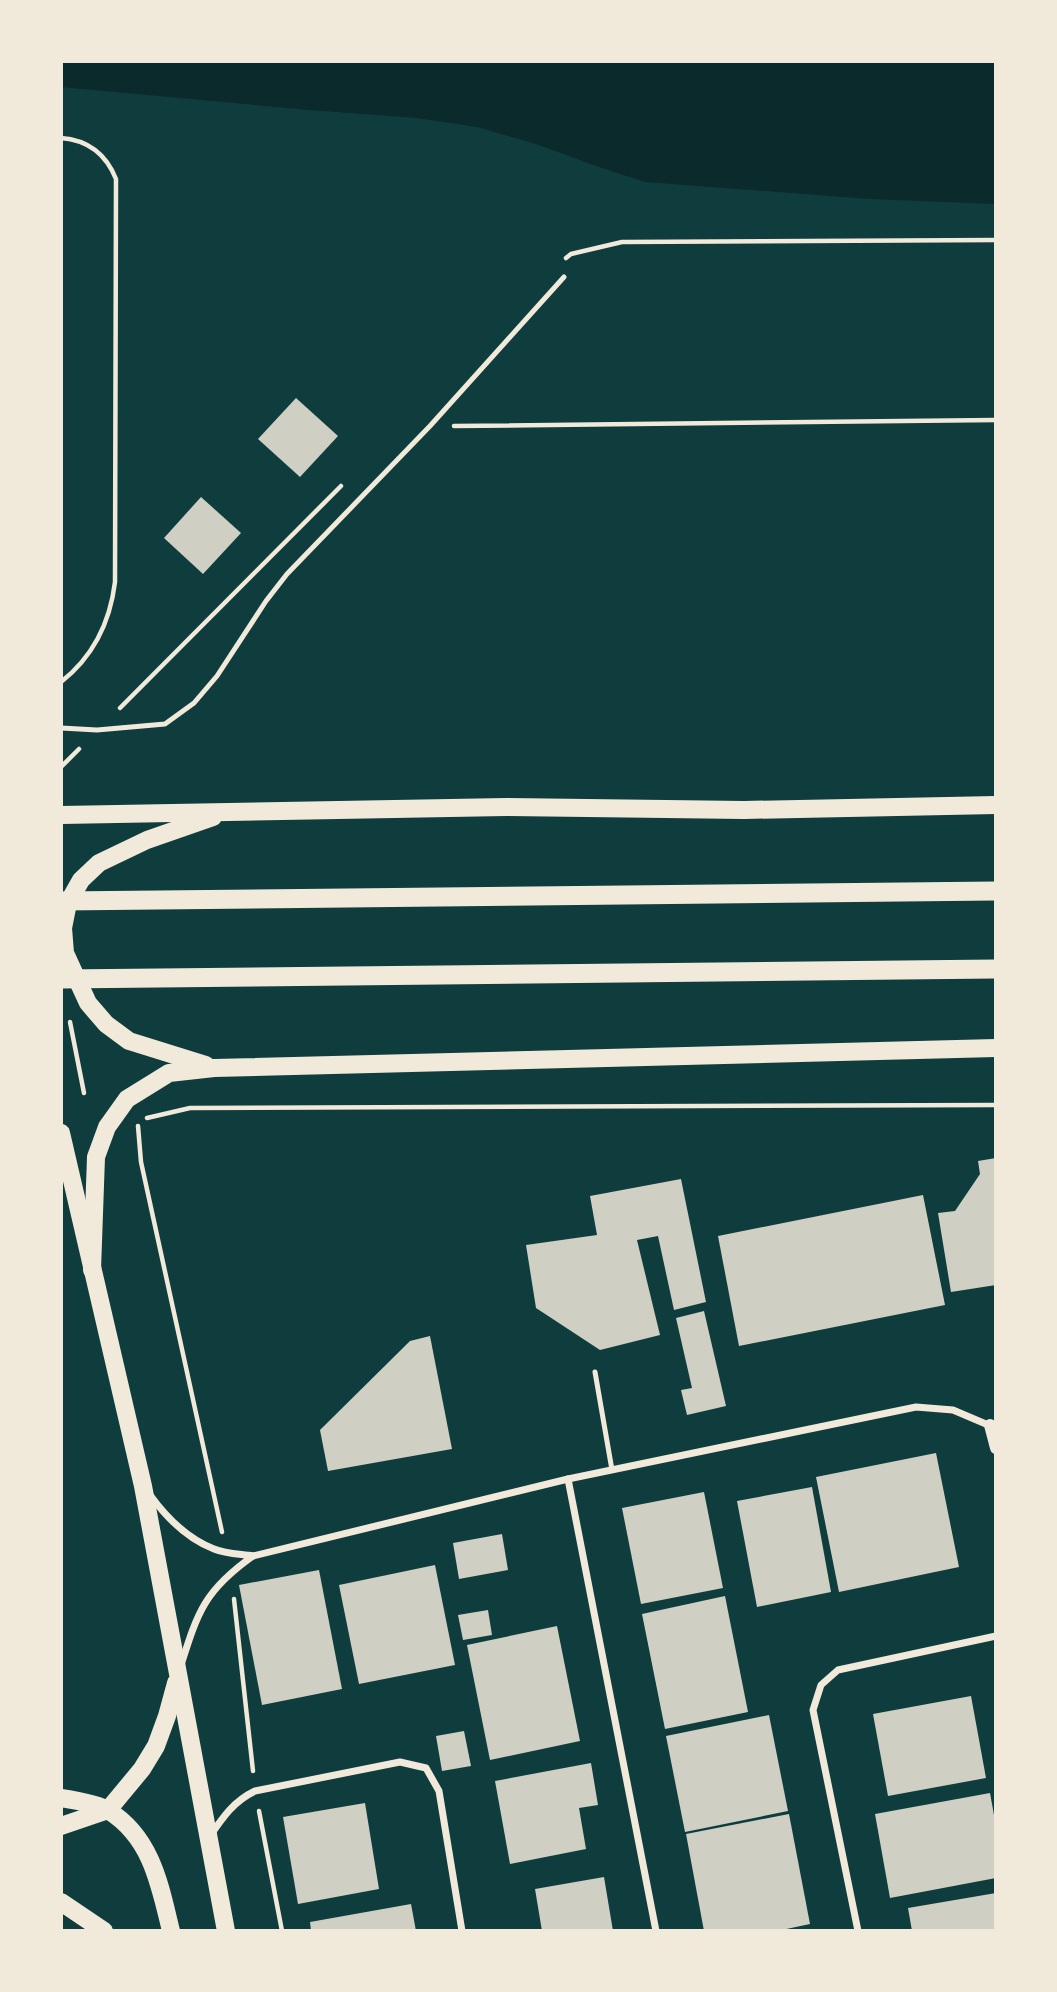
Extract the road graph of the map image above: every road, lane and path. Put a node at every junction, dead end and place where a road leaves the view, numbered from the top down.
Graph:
1 (61, 138) edge
2 (996, 240) edge
3 (564, 260) dead end
4 (564, 277) dead end
5 (996, 420) edge
6 (430, 426) junction
7 (342, 485) dead end
8 (61, 682) edge
9 (61, 728) edge
10 (97, 730) junction
11 (61, 767) edge
12 (996, 805) edge
13 (229, 811) junction
14 (61, 815) edge
15 (996, 891) edge
16 (61, 901) edge
17 (996, 969) edge
18 (61, 979) edge
19 (69, 1017) dead end
20 (996, 1048) edge
21 (214, 1068) junction
22 (84, 1093) dead end
23 (996, 1105) edge
24 (137, 1121) dead end
25 (61, 1133) edge
26 (92, 1270) junction
27 (595, 1371) dead end
28 (993, 1427) edge
29 (996, 1448) edge
30 (612, 1470) junction
31 (568, 1479) junction
32 (144, 1486) junction
33 (253, 1556) junction
34 (996, 1636) edge
35 (177, 1676) junction
36 (61, 1798) edge
37 (108, 1810) junction
38 (61, 1826) edge
39 (208, 1840) junction
40 (61, 1902) edge
41 (104, 1931) edge
42 (171, 1931) edge
43 (226, 1931) edge
44 (462, 1931) edge
45 (656, 1931) edge
46 (859, 1931) edge

1 - 8 path
2 - 3 path
4 - 6 lane
5 - 6 path
6 - 10 lane
7 - 10 path
9 - 10 lane
10 - 11 path
12 - 13 main road
13 - 14 main road
13 - 21 main road
15 - 16 highway
17 - 18 highway
19 - 22 path
20 - 21 main road
21 - 26 main road
23 - 24 path
25 - 26 main road
26 - 32 main road
27 - 30 lane
28 - 29 street
28 - 30 street
30 - 31 street
31 - 33 street
31 - 45 street
32 - 33 street
32 - 35 main road
33 - 35 street
34 - 46 street
35 - 37 main road
35 - 39 main road
36 - 37 main road
37 - 38 main road
37 - 42 main road
39 - 43 main road
39 - 44 street
40 - 41 main road

